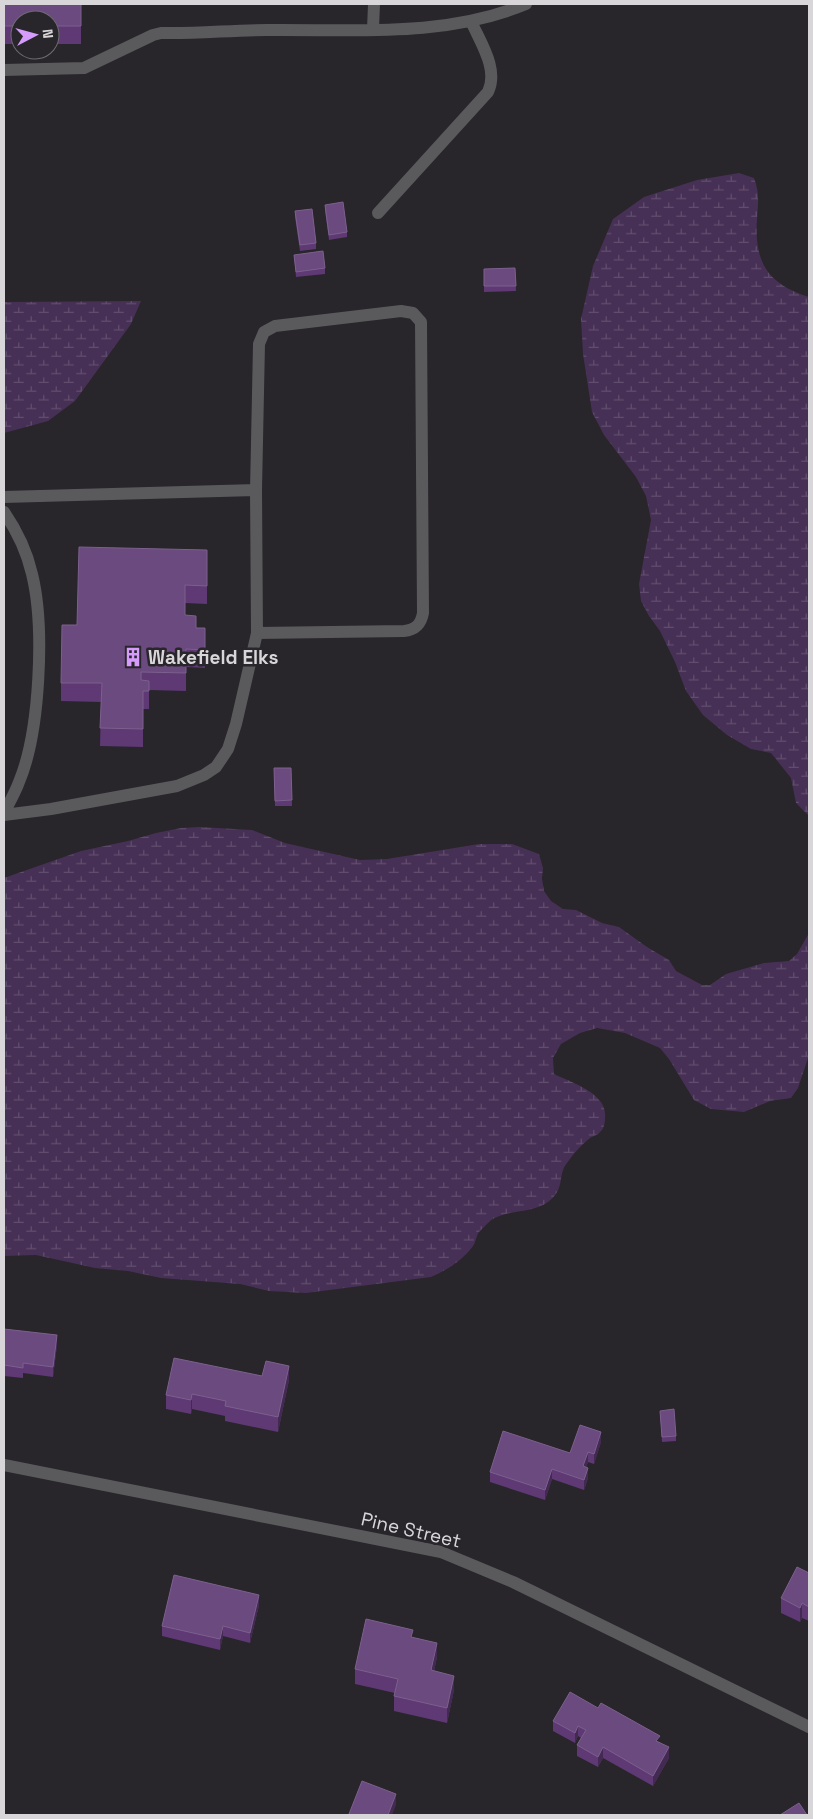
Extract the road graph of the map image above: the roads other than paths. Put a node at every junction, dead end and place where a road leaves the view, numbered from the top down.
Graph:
1 (374, 4) edge
2 (526, 4) edge
3 (471, 21) junction
4 (373, 29) junction
5 (4, 70) edge
6 (378, 213) dead end
7 (256, 490) junction
8 (4, 497) edge
9 (4, 512) edge
10 (258, 634) junction
11 (4, 814) edge
12 (4, 1465) edge
13 (809, 1727) edge

1 - 4 street
2 - 3 street
3 - 4 street
3 - 6 street
4 - 5 street
7 - 8 street
7 - 10 street
7 - 10 street
9 - 11 street
10 - 11 street
12 - 13 street, Pine Street

